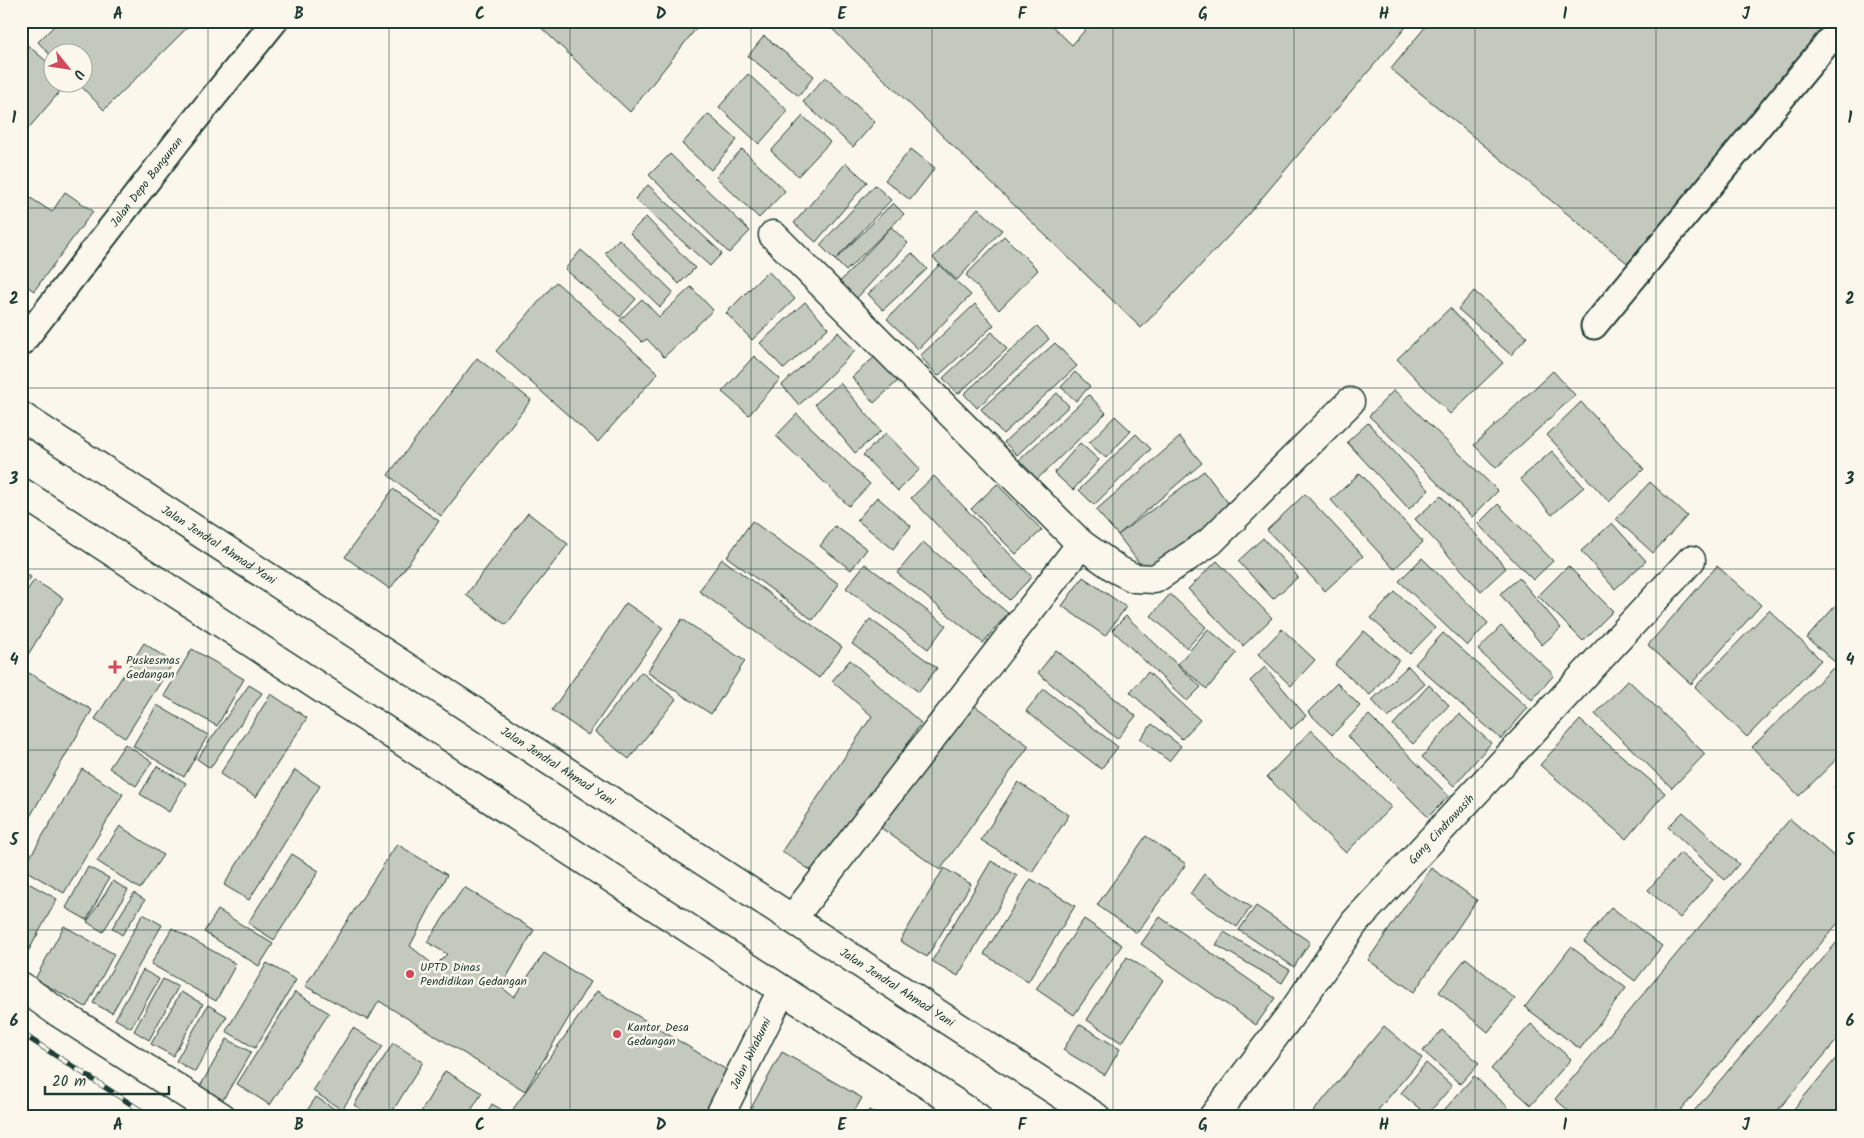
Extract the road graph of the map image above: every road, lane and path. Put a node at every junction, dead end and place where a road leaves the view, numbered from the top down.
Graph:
1 (276, 21) edge
2 (1843, 24) edge
3 (773, 235) dead end
4 (1594, 326) dead end
5 (21, 344) edge
6 (1350, 402) dead end
7 (21, 416) edge
8 (21, 492) edge
9 (1081, 544) junction
10 (1691, 560) dead end
11 (792, 919) junction
12 (21, 986) edge
13 (782, 990) junction
14 (222, 1117) edge
15 (719, 1117) edge
16 (977, 1117) edge
17 (1096, 1117) edge
18 (1213, 1117) edge

1 - 5 lane, Jalan Depo Bangunan
2 - 4 lane
3 - 9 main road
6 - 9 main road
7 - 11 main road, Jalan Jendral Ahmad Yani
8 - 13 main road
9 - 11 main road
10 - 18 main road, Gang Cindrawasih
11 - 17 main road, Jalan Jendral Ahmad Yani
12 - 14 main road
13 - 15 main road, Jalan Wirabumi
13 - 16 main road

